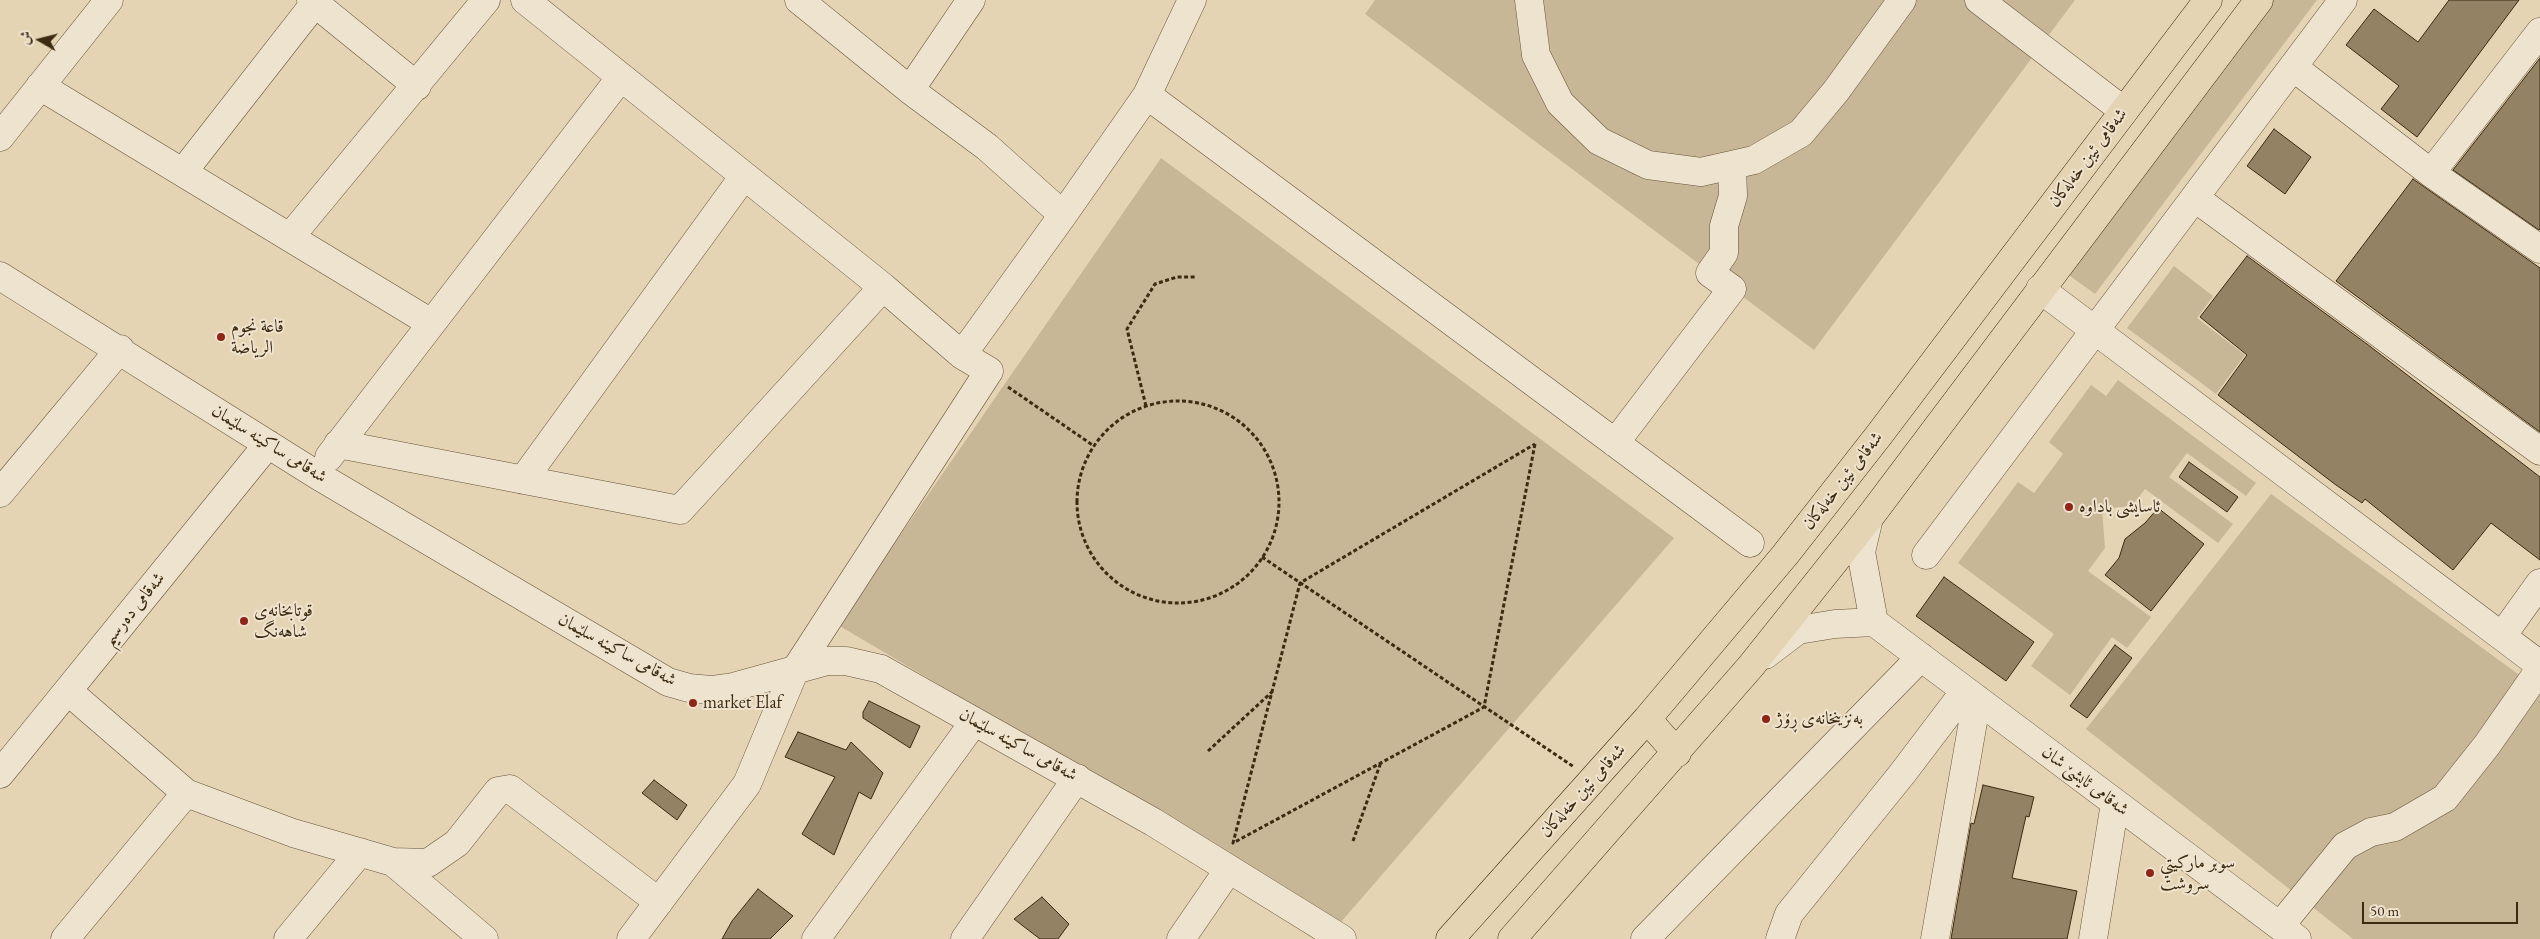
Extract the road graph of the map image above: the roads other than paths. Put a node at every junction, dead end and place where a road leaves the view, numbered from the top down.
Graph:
1 (109, 0) edge
2 (486, 0) edge
3 (525, 0) edge
4 (799, 0) edge
5 (971, 0) edge
6 (1192, 0) edge
7 (1529, 0) edge
8 (1902, 0) edge
9 (1979, 0) edge
10 (2208, 0) edge
11 (2259, 0) edge
12 (2343, 0) edge
13 (313, 2) edge
14 (344, 12) edge
15 (2540, 32) edge
16 (2293, 67) junction
17 (621, 78) junction
18 (40, 86) junction
19 (417, 86) junction
20 (910, 90) junction
21 (1147, 95) junction
22 (2124, 111) junction
23 (0, 137) edge
24 (1732, 165) junction
25 (182, 172) junction
26 (2431, 173) junction
27 (744, 176) junction
28 (2195, 198) junction
29 (1063, 215) junction
30 (290, 237) junction
31 (2540, 249) edge
32 (0, 276) edge
33 (883, 288) junction
34 (2040, 289) junction
35 (431, 323) junction
36 (2094, 332) junction
37 (120, 349) junction
38 (962, 355) junction
39 (1879, 435) junction
40 (1615, 443) junction
41 (268, 444) junction
42 (338, 444) junction
43 (2540, 451) edge
44 (1911, 459) junction
45 (317, 475) junction
46 (5, 479) edge
47 (524, 480) junction
48 (1869, 518) junction
49 (1750, 543) dead end
50 (1926, 555) dead end
51 (2540, 583) edge
52 (1874, 622) junction
53 (2502, 636) junction
54 (1920, 657) junction
55 (2540, 665) edge
56 (1751, 666) junction
57 (2540, 669) edge
58 (794, 672) junction
59 (68, 691) junction
60 (1971, 695) junction
61 (1647, 719) junction
62 (974, 722) junction
63 (1677, 753) junction
64 (0, 774) edge
65 (1077, 778) junction
66 (186, 793) junction
67 (2115, 803) junction
68 (360, 852) junction
69 (393, 862) junction
70 (1229, 869) junction
71 (659, 902) junction
72 (2288, 933) edge
73 (65, 939) edge
74 (288, 939) edge
75 (484, 939) edge
76 (631, 939) edge
77 (816, 939) edge
78 (965, 939) edge
79 (1181, 939) edge
80 (1342, 939) edge
81 (1450, 939) edge
82 (1512, 939) edge
83 (1645, 939) edge
84 (1780, 939) edge
85 (1935, 939) edge
86 (2093, 939) edge

1 - 18 street
2 - 19 street
3 - 17 street
4 - 20 street
5 - 20 street
6 - 21 street
7 - 24 street
8 - 24 street
9 - 22 street
10 - 22 main road, شەقامی ئیبن خەلەکان
11 - 34 main road
12 - 16 street
13 - 14 street
13 - 25 street
14 - 19 street
15 - 26 street
16 - 26 street
16 - 28 street
17 - 27 street
17 - 35 street
18 - 23 street
18 - 25 street
19 - 30 street
20 - 29 street
21 - 29 street
21 - 40 street
22 - 39 main road, شەقامی ئیبن خەلەکان
24 - 40 street
25 - 30 street
26 - 31 street
27 - 33 street
27 - 47 street
28 - 36 street
28 - 43 street
29 - 38 street
30 - 35 street
32 - 37 street, شەقامی ساکینە سلێمان
33 - 38 street
33 - 47 street
34 - 36 street
34 - 44 main road
35 - 42 street
36 - 50 street
36 - 53 street
37 - 41 street, شەقامی ساکینە سلێمان
37 - 46 street
38 - 58 street
39 - 44 main road
39 - 61 main road, شەقامی ئیبن خەلەکان
40 - 49 street
41 - 45 street, شەقامی ساکینە سلێمان
41 - 59 street, شەقامی دەرسیم
42 - 45 street
42 - 47 street
44 - 48 main road
45 - 58 street, شەقامی ساکینە سلێمان
48 - 52 street
48 - 56 main road
51 - 53 street
52 - 54 street, شەقامی ئایشێ شان
52 - 56 street
53 - 55 street
54 - 60 street, شەقامی ئایشێ شان
54 - 83 street
56 - 63 main road
57 - 72 street
58 - 62 street, شەقامی ساکینە سلێمان
58 - 71 street
59 - 64 street, شەقامی دەرسیم
59 - 66 street
60 - 67 street, شەقامی ئایشێ شان
60 - 84 street
60 - 85 street
61 - 63 main road
61 - 81 main road, شەقامی ئیبن خەلەکان
62 - 65 street, شەقامی ساکینە سلێمان
62 - 77 street
63 - 82 main road
65 - 70 street, شەقامی ساکینە سلێمان
65 - 78 street
66 - 68 street
66 - 73 street
67 - 72 street, شەقامی ئایشێ شان
67 - 86 street
68 - 69 street
68 - 74 street
69 - 71 street
69 - 75 street
70 - 79 street
70 - 80 street, شەقامی ساکینە سلێمان
71 - 76 street

